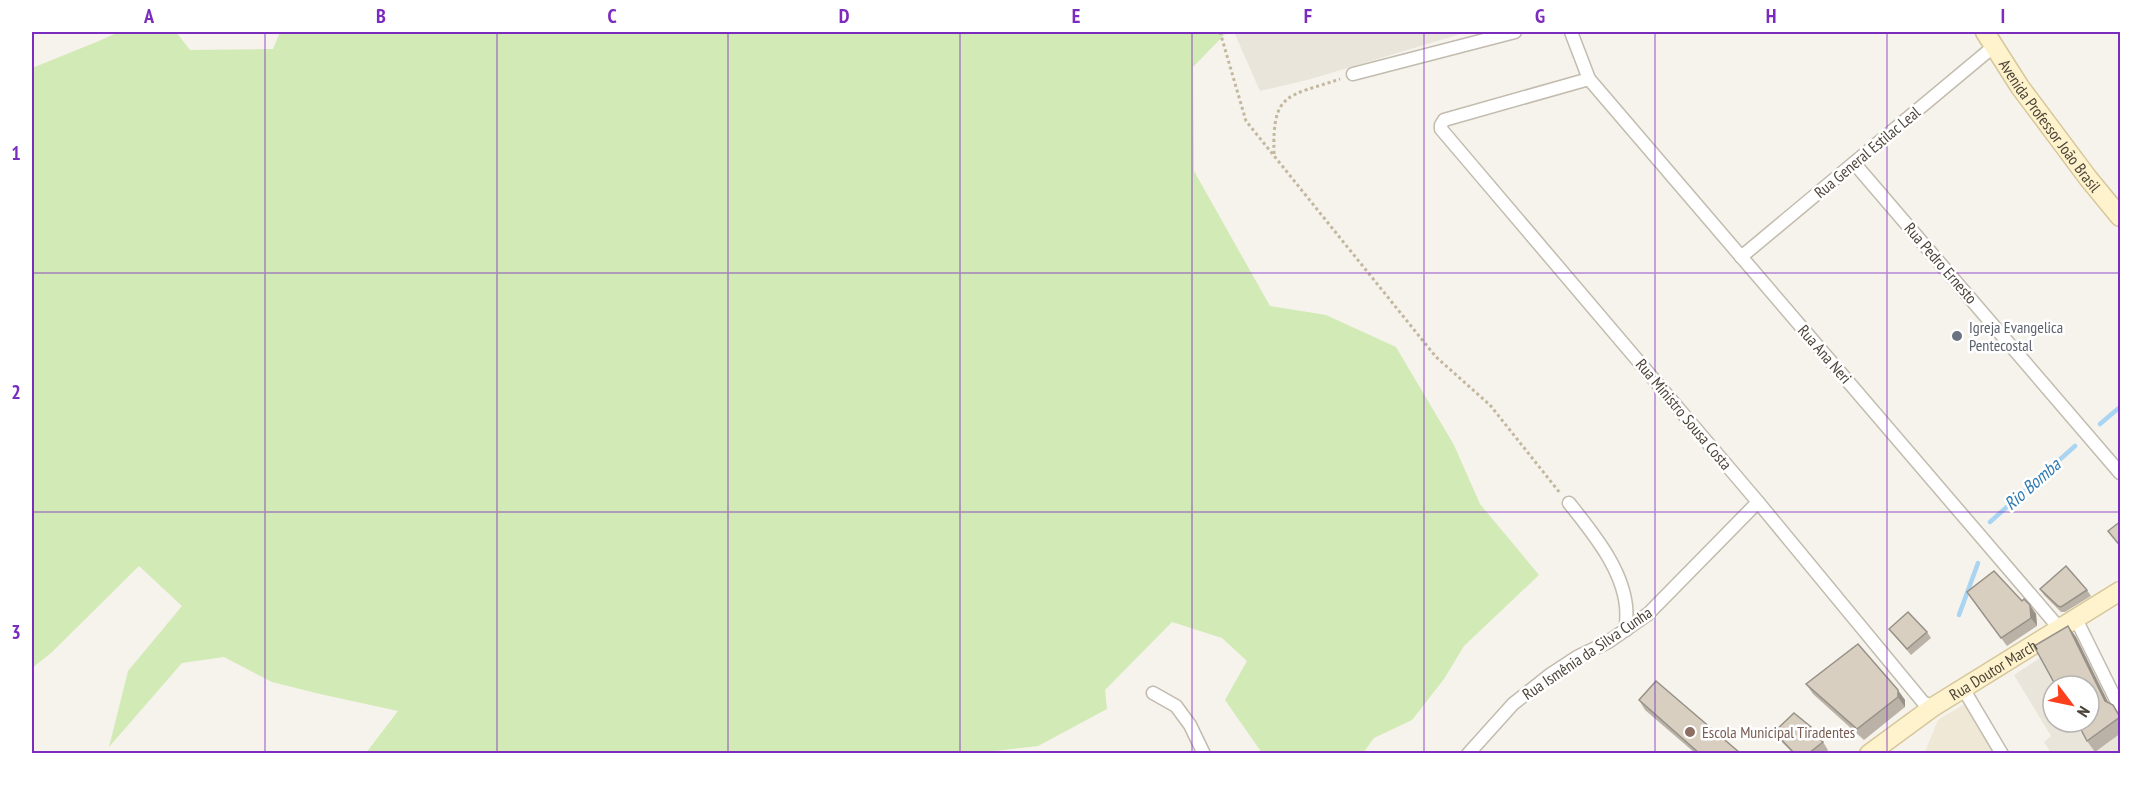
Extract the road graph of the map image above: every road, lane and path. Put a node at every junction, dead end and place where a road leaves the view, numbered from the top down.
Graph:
1 (1220, 32) edge
2 (1515, 32) edge
3 (1572, 32) edge
4 (1989, 39) edge
5 (1353, 74) joint
6 (1589, 79) junction
7 (1274, 156) junction
8 (1854, 162) junction
9 (2121, 217) edge
10 (1742, 256) junction
11 (2121, 473) edge
12 (1758, 502) junction
13 (1569, 503) joint
14 (2121, 591) edge
15 (2076, 619) junction
16 (2060, 629) junction
17 (1626, 630) junction
18 (1964, 690) junction
19 (1154, 693) dead end
20 (1933, 707) junction
21 (2121, 708) edge
22 (1204, 753) edge
23 (1468, 753) edge
24 (1869, 753) edge
25 (2002, 753) edge

1 - 7 path
2 - 5 street
3 - 6 street, Rua Ana Neri
4 - 8 street, Rua General Estilac Leal
4 - 9 main road, Avenida Professor João Brasil
5 - 7 path
6 - 10 street, Rua Ana Neri
6 - 12 street, Rua Ministro Sousa Costa
7 - 13 path
8 - 10 street, Rua General Estilac Leal
8 - 11 street, Rua Pedro Ernesto
10 - 16 street, Rua Ana Neri
12 - 17 street, Rua Ismênia da Silva Cunha
12 - 20 street, Rua Ministro Sousa Costa
13 - 17 street
14 - 15 main road, Rua Doutor March
15 - 16 main road, Rua Doutor March
15 - 21 street
16 - 18 main road, Rua Doutor March
17 - 23 street, Rua Ismênia da Silva Cunha
18 - 20 main road, Rua Doutor March
18 - 25 street
19 - 22 street
20 - 24 main road, Rua Doutor March

